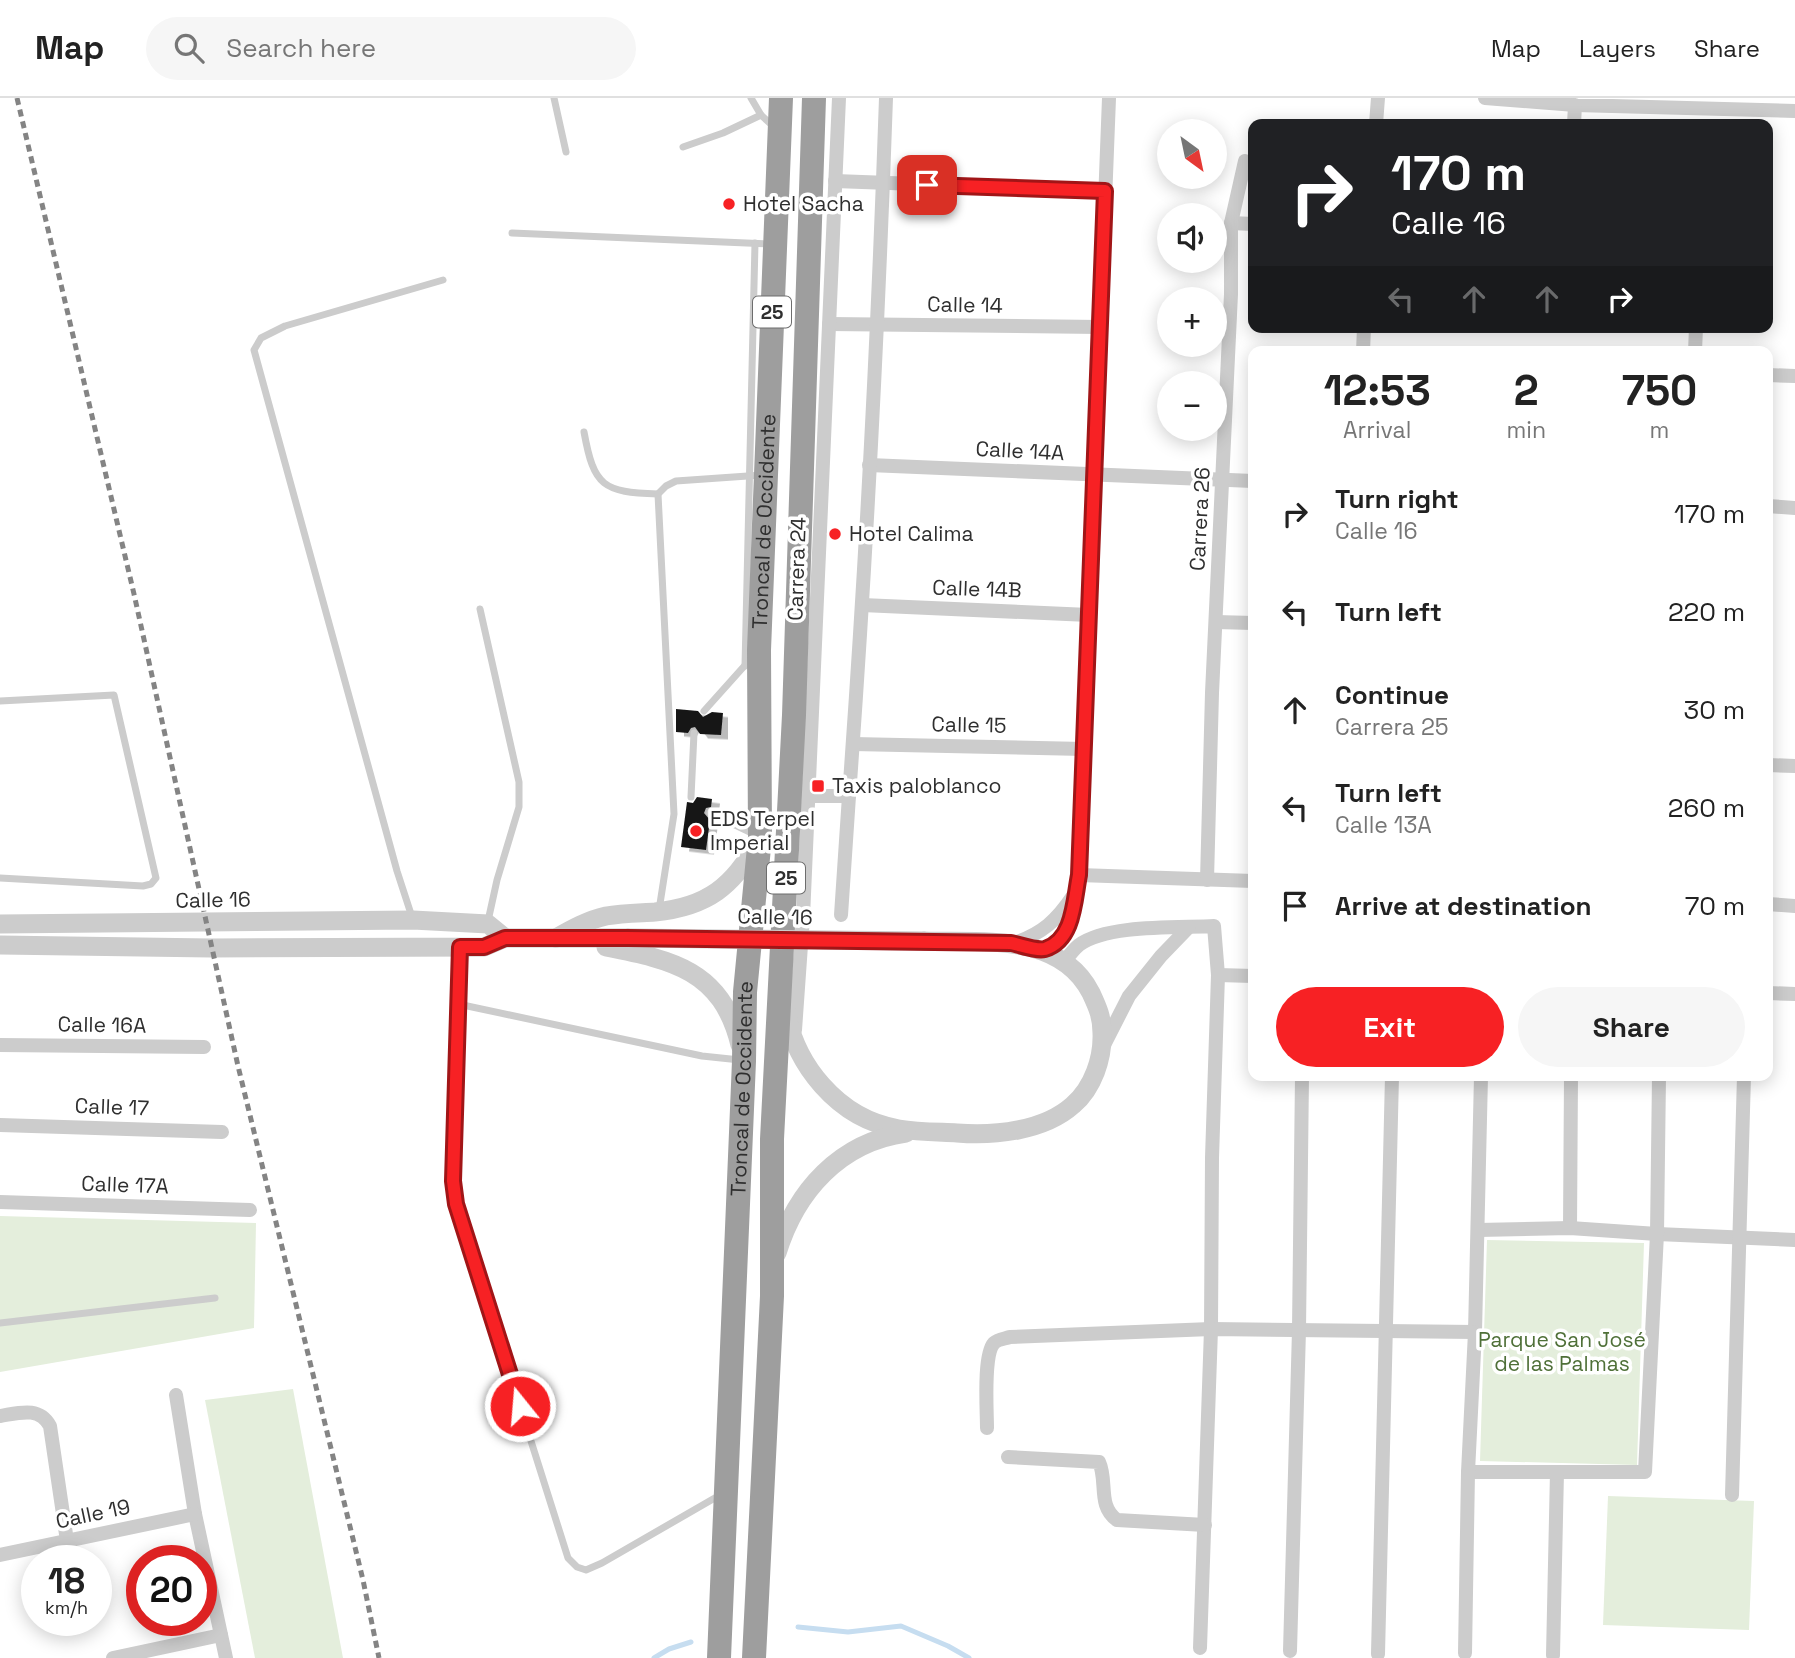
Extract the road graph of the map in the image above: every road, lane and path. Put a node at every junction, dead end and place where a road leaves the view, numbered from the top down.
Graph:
1 (554, 98) edge
2 (751, 98) edge
3 (781, 98) edge
4 (814, 98) edge
5 (839, 98) edge
6 (886, 98) edge
7 (1109, 98) edge
8 (1378, 98) edge
9 (1485, 98) edge
10 (1754, 104) edge
11 (1575, 105) junction
12 (1712, 108) junction
13 (1795, 111) edge
14 (761, 115) junction
15 (1376, 119) edge
16 (1574, 119) edge
17 (1711, 119) edge
18 (779, 132) junction
19 (683, 147) dead end
20 (566, 152) dead end
21 (1245, 162) dead end
22 (835, 181) junction
23 (883, 183) junction
24 (1105, 191) junction
25 (1231, 223) junction
26 (1248, 224) edge
27 (512, 233) dead end
28 (765, 243) junction
29 (443, 281) dead end
30 (829, 324) junction
31 (877, 325) junction
32 (1100, 327) junction
33 (1773, 375) edge
34 (1795, 376) edge
35 (584, 432) dead end
36 (869, 465) junction
37 (758, 475) junction
38 (1094, 475) junction
39 (1223, 480) junction
40 (1248, 481) edge
41 (658, 494) junction
42 (1773, 506) edge
43 (1795, 508) edge
44 (862, 606) junction
45 (480, 609) dead end
46 (1089, 615) junction
47 (1216, 622) junction
48 (1248, 623) edge
49 (752, 658) junction
50 (0, 701) edge
51 (704, 711) dead end
52 (694, 733) dead end
53 (853, 744) junction
54 (1084, 749) junction
55 (1773, 765) edge
56 (1795, 766) edge
57 (808, 796) junction
58 (849, 796) junction
59 (691, 797) dead end
60 (710, 813) dead end
61 (674, 814) junction
62 (685, 814) dead end
63 (760, 837) junction
64 (1079, 875) junction
65 (0, 878) edge
66 (1207, 880) junction
67 (1248, 881) edge
68 (1076, 892) junction
69 (1773, 904) edge
70 (1795, 906) edge
71 (659, 912) junction
72 (841, 915) dead end
73 (413, 920) junction
74 (0, 924) edge
75 (488, 924) junction
76 (1189, 927) junction
77 (505, 938) junction
78 (562, 940) junction
79 (1011, 943) junction
80 (0, 945) edge
81 (460, 947) junction
82 (1043, 950) junction
83 (1064, 961) junction
84 (1218, 975) junction
85 (781, 976) junction
86 (1248, 976) edge
87 (1773, 993) edge
88 (1795, 994) edge
89 (458, 1004) junction
90 (794, 1042) junction
91 (0, 1045) edge
92 (204, 1047) dead end
93 (1103, 1047) junction
94 (744, 1061) junction
95 (1302, 1081) edge
96 (1392, 1081) edge
97 (1481, 1081) edge
98 (1571, 1081) edge
99 (1659, 1081) edge
100 (1744, 1081) edge
101 (0, 1125) edge
102 (921, 1131) junction
103 (222, 1132) dead end
104 (0, 1202) edge
105 (250, 1210) dead end
106 (1570, 1228) junction
107 (1478, 1230) junction
108 (1657, 1234) junction
109 (1740, 1237) junction
110 (1795, 1240) edge
111 (772, 1296) junction
112 (215, 1298) dead end
113 (0, 1323) edge
114 (1212, 1329) junction
115 (1387, 1329) junction
116 (1299, 1330) junction
117 (1475, 1332) junction
118 (176, 1395) dead end
119 (0, 1416) edge
120 (986, 1428) dead end
121 (1008, 1458) dead end
122 (1468, 1472) junction
123 (1558, 1472) junction
124 (727, 1492) junction
125 (1732, 1495) dead end
126 (195, 1514) junction
127 (1205, 1524) junction
128 (67, 1541) junction
129 (0, 1555) edge
130 (220, 1634) junction
131 (1200, 1648) dead end
132 (1290, 1651) dead end
133 (1465, 1653) dead end
134 (1378, 1654) dead end
135 (1553, 1655) dead end
136 (117, 1658) edge
137 (226, 1658) edge
138 (719, 1658) edge
139 (754, 1658) edge

1 - 20 lane
2 - 14 lane
3 - 18 highway, Troncal de Occidente / 25
4 - 85 highway, Troncal de Occidente / 25
5 - 22 street, Carrera 24
6 - 23 street
7 - 24 street
8 - 15 street
9 - 11 street
10 - 12 street
10 - 13 street
11 - 12 street
11 - 16 street
12 - 17 street
14 - 18 lane
14 - 19 lane
18 - 28 highway, Troncal de Occidente / 25
21 - 25 street, Carrera 26
22 - 23 street
22 - 30 street, Carrera 24
23 - 24 street
23 - 31 street
24 - 32 street
25 - 26 street
25 - 39 street, Carrera 26
27 - 28 lane
28 - 37 highway, Troncal de Occidente / 25
29 - 73 lane
30 - 31 street, Calle 14
30 - 57 street, Carrera 24
31 - 32 street, Calle 14
31 - 36 street
32 - 38 street
33 - 34 street
35 - 41 lane
36 - 38 street, Calle 14A
36 - 44 street
37 - 41 lane
37 - 49 highway, Troncal de Occidente / 25
38 - 39 street, Calle 14A
38 - 46 street
39 - 40 street, Calle 14A
39 - 47 street, Carrera 26
41 - 61 lane
42 - 43 street
44 - 46 street, Calle 14B
44 - 53 street
45 - 75 lane
46 - 54 street
47 - 48 street
47 - 66 street, Carrera 26
49 - 51 lane
49 - 63 highway, Troncal de Occidente / 25
50 - 65 lane
52 - 59 lane
53 - 54 street, Calle 15
53 - 58 street
54 - 64 street
55 - 56 street
57 - 58 street
57 - 90 street, Carrera 24
58 - 72 street
60 - 63 lane
61 - 62 lane
61 - 71 lane
63 - 71 street
63 - 94 highway, Troncal de Occidente / 25
64 - 66 street
64 - 68 street
66 - 67 street
68 - 79 street
68 - 82 street
69 - 70 street
71 - 78 street
73 - 74 street, Calle 16
73 - 75 street, Calle 16
75 - 77 street
76 - 83 street
76 - 84 street
76 - 93 street
77 - 78 street, Calle 16
77 - 81 street, Calle 16
78 - 79 street, Calle 16, bridge
78 - 94 street
79 - 82 street, Calle 16
80 - 81 street, Calle 16
81 - 89 lane
82 - 83 street, Calle 16
83 - 93 street, Calle 16
84 - 86 street
84 - 114 street
85 - 90 street
85 - 111 highway, Troncal de Occidente / 25
87 - 88 street
89 - 94 lane
89 - 124 lane
90 - 102 street
91 - 92 street, Calle 16A
93 - 102 street
94 - 124 highway, Troncal de Occidente / 25
95 - 116 street
96 - 115 street
97 - 107 street
98 - 106 street
99 - 108 street
100 - 109 street
101 - 103 street, Calle 17
102 - 111 street
104 - 105 street, Calle 17A
106 - 107 street
106 - 108 street
107 - 117 street
108 - 109 street
108 - 123 street
109 - 110 street
109 - 125 street
111 - 139 highway, Troncal de Occidente / 25
112 - 113 lane
114 - 116 street
114 - 120 street
114 - 127 street
115 - 116 street
115 - 117 street
115 - 134 street
116 - 132 street
117 - 122 street
118 - 126 street
119 - 128 street
121 - 127 street
122 - 123 street
122 - 133 street
123 - 135 street
124 - 138 highway, Troncal de Occidente / 25
126 - 128 street, Calle 19
126 - 130 street
127 - 131 street
128 - 129 street, Calle 19
130 - 136 street
130 - 137 street

